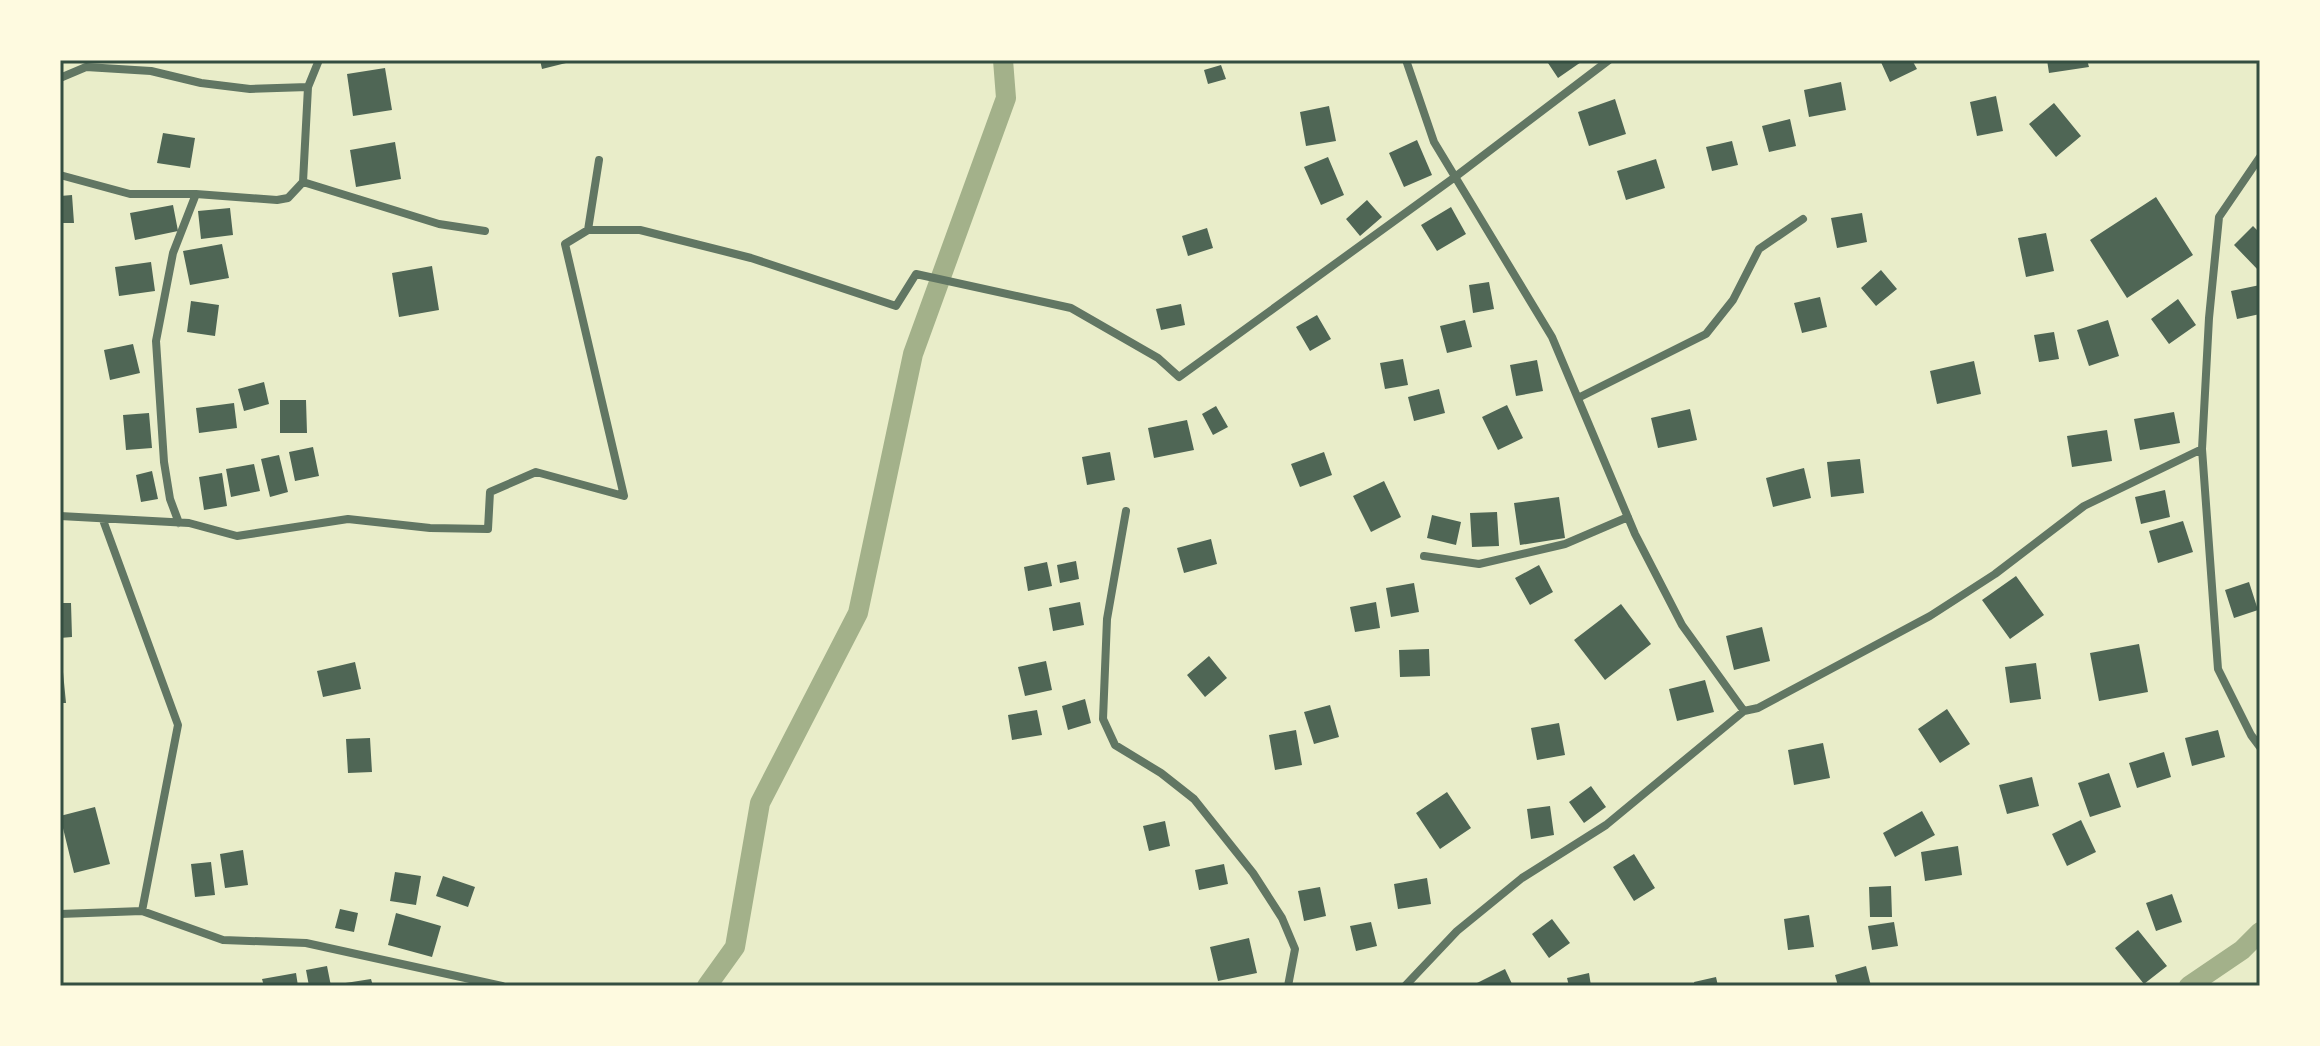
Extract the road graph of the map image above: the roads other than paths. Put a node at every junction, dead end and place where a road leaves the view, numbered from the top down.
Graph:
1 (319, 60) edge
2 (1406, 60) edge
3 (1609, 60) edge
4 (60, 78) edge
5 (308, 87) junction
6 (2260, 157) edge
7 (599, 160) dead end
8 (60, 175) edge
9 (1455, 177) junction
10 (303, 182) junction
11 (196, 194) junction
12 (1803, 219) dead end
13 (588, 230) junction
14 (485, 231) dead end
15 (1578, 398) junction
16 (2202, 449) junction
17 (1126, 511) dead end
18 (60, 516) edge
19 (1628, 517) junction
20 (103, 520) junction
21 (179, 523) junction
22 (1424, 556) dead end
23 (1744, 711) junction
24 (2260, 747) edge
25 (142, 911) junction
26 (60, 914) edge
27 (502, 986) edge
28 (1288, 986) edge
29 (1405, 986) edge

1 - 5 street
2 - 9 street
3 - 9 street
4 - 5 street
5 - 10 street
6 - 16 street
7 - 13 street
8 - 11 street
9 - 13 street
9 - 15 street
10 - 11 street
10 - 14 street
11 - 21 street
12 - 15 street
13 - 21 street
15 - 19 street
16 - 23 street
16 - 24 street
17 - 28 street
18 - 20 street
19 - 22 street
19 - 23 street
20 - 21 street
20 - 25 street
23 - 29 street
25 - 26 street
25 - 27 street

